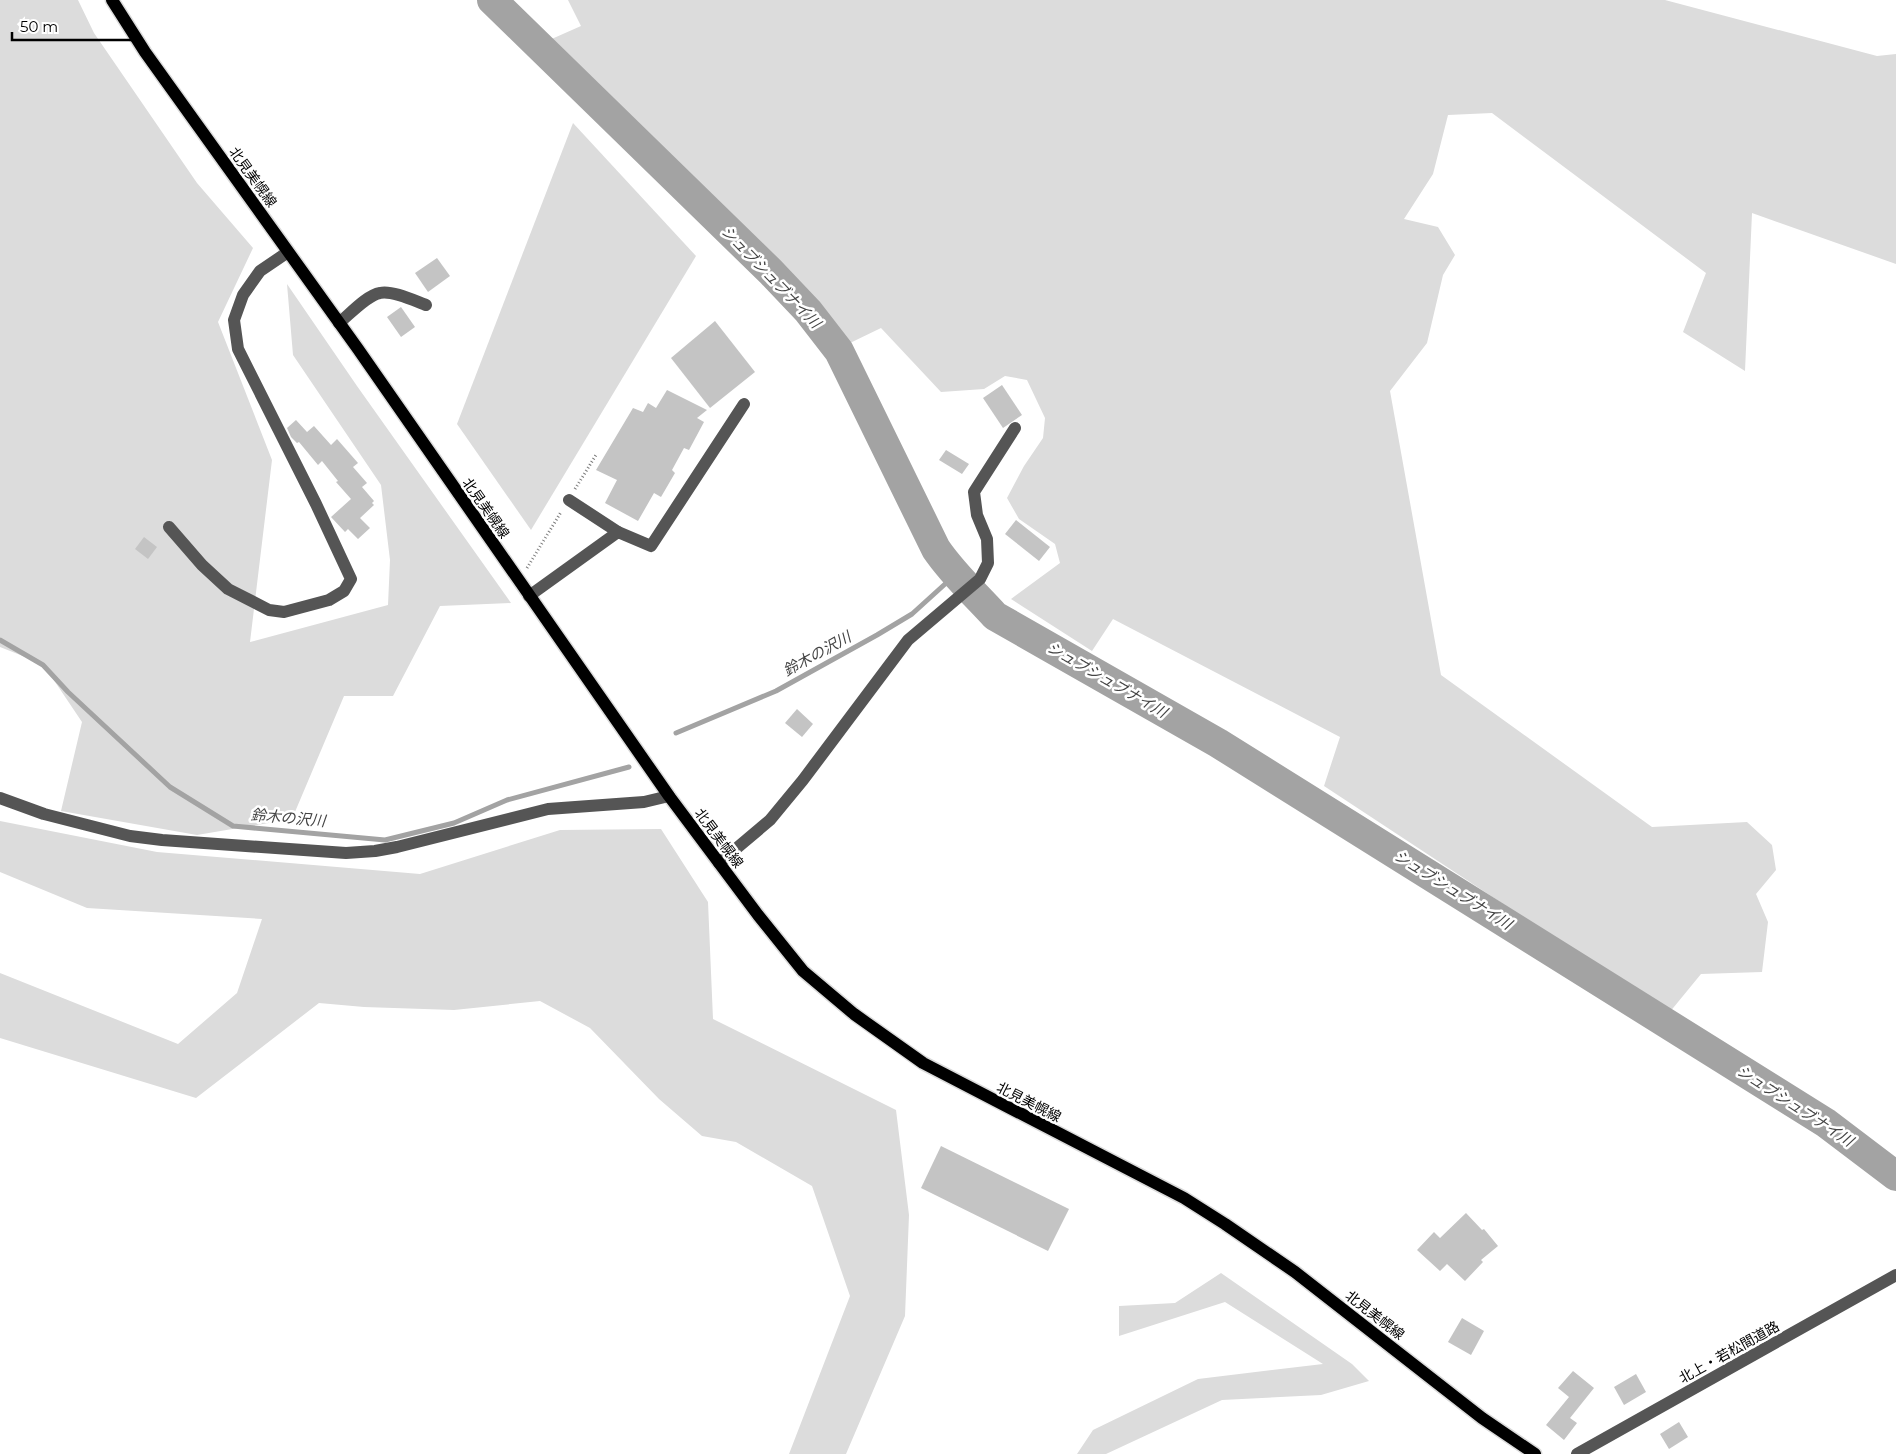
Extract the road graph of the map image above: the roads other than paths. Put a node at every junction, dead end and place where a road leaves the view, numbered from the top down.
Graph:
1 (112, 0) edge
2 (288, 252) junction
3 (426, 305) dead end
4 (339, 324) junction
5 (744, 404) dead end
6 (1015, 428) dead end
7 (569, 500) road end
8 (169, 527) dead end
9 (618, 532) junction
10 (529, 596) junction
11 (669, 796) junction
12 (0, 798) edge
13 (719, 863) junction
14 (1896, 1275) edge
15 (1535, 1454) edge
16 (1577, 1454) edge

1 - 2 main road, 北見美幌線
2 - 4 main road, 北見美幌線
2 - 8 street
3 - 4 street
4 - 10 main road, 北見美幌線
5 - 9 street
6 - 13 street
7 - 9 street
9 - 10 street
10 - 11 main road, 北見美幌線
11 - 12 street
11 - 13 main road, 北見美幌線
13 - 15 main road, 北見美幌線
14 - 16 street, 北上・若松間道路

